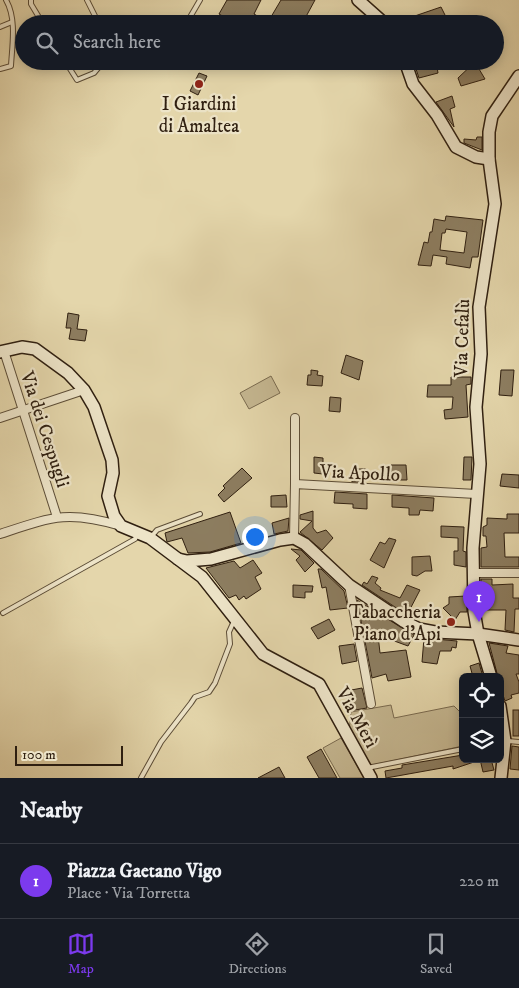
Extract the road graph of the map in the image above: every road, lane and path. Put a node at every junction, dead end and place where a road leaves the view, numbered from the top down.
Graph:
1 (6, 0) edge
2 (31, 0) edge
3 (86, 0) edge
4 (200, 0) edge
5 (358, 0) edge
6 (38, 15) edge
7 (94, 15) edge
8 (191, 15) edge
9 (375, 15) edge
10 (12, 22) junction
11 (0, 27) edge
12 (0, 69) edge
13 (71, 70) edge
14 (96, 70) edge
15 (408, 70) edge
16 (519, 76) edge
17 (489, 159) junction
18 (2, 351) edge
19 (84, 390) junction
20 (23, 411) junction
21 (0, 418) edge
22 (295, 418) dead end
23 (295, 484) junction
24 (476, 494) junction
25 (200, 514) dead end
26 (57, 517) junction
27 (121, 526) junction
28 (139, 533) junction
29 (0, 534) edge
30 (150, 538) junction
31 (294, 538) junction
32 (176, 559) junction
33 (211, 559) junction
34 (519, 572) edge
35 (473, 573) junction
36 (202, 577) junction
37 (349, 585) junction
38 (3, 612) dead end
39 (235, 619) junction
40 (478, 634) junction
41 (519, 640) edge
42 (490, 673) edge
43 (371, 704) dead end
44 (504, 741) edge
45 (519, 742) edge
46 (459, 750) edge
47 (502, 763) edge
48 (368, 773) edge
49 (141, 778) edge
50 (502, 778) edge

1 - 10 lane
2 - 6 lane
3 - 7 lane
4 - 8 lane
5 - 9 street
10 - 11 lane
10 - 12 lane
13 - 14 lane
15 - 17 street
16 - 17 street, Via Cefalù
17 - 24 street, Via Cefalù
18 - 19 street
18 - 20 street, Via dei Cespugli
19 - 20 street
19 - 27 street
20 - 21 street
20 - 26 street, Via dei Cespugli
22 - 23 street
23 - 24 street, Via Apollo
23 - 31 street, Via Apollo
24 - 35 street, Via Cefalù
25 - 30 lane
26 - 27 street
26 - 29 street
27 - 28 street, Via Merì
28 - 30 street, Via Merì
28 - 38 lane
30 - 32 street, Via Merì
31 - 33 street
31 - 37 street
32 - 33 street
32 - 36 street, Via Merì
33 - 36 street
34 - 35 street
35 - 40 street, Via Cefalù
36 - 39 street, Via Merì
37 - 40 street
37 - 43 street
39 - 48 street, Via Merì
39 - 49 lane
40 - 41 street
40 - 42 street, Via Cefalù
44 - 45 lane
46 - 48 lane
47 - 50 street

